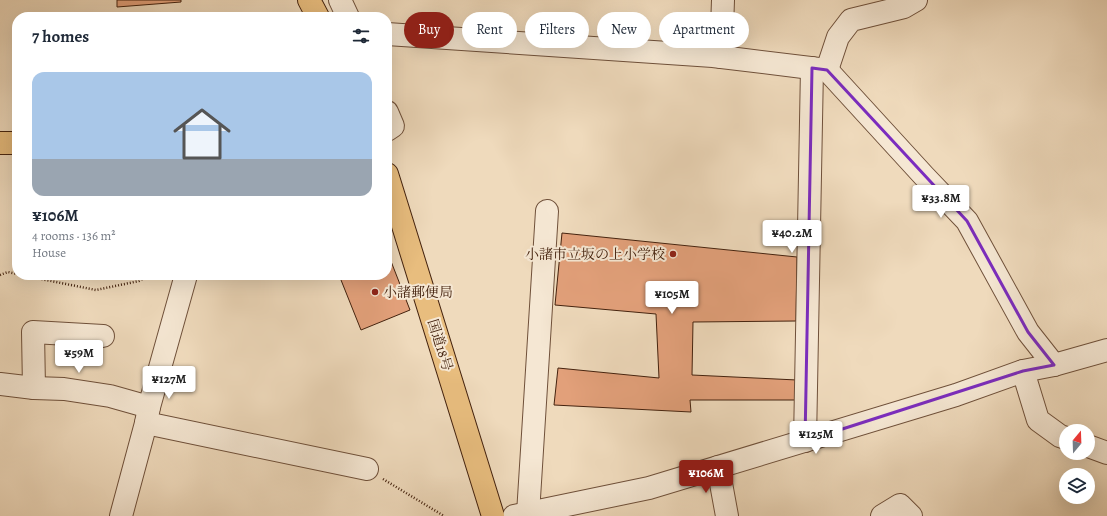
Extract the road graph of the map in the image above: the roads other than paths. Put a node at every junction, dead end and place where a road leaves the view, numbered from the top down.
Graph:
1 (309, 0) edge
2 (340, 0) edge
3 (723, 0) edge
4 (916, 0) edge
5 (315, 12) edge
6 (346, 12) edge
7 (392, 34) edge
8 (721, 57) junction
9 (820, 69) junction
10 (0, 143) edge
11 (12, 143) edge
12 (392, 190) edge
13 (547, 210) dead end
14 (185, 280) edge
15 (103, 336) dead end
16 (1107, 350) edge
17 (1054, 365) junction
18 (1023, 371) junction
19 (0, 384) edge
20 (34, 388) junction
21 (148, 415) junction
22 (1059, 435) edge
23 (806, 441) junction
24 (1095, 449) edge
25 (1107, 453) edge
26 (718, 467) junction
27 (367, 469) road end
28 (521, 515) edge
29 (121, 516) edge
30 (493, 516) edge
31 (727, 516) edge
32 (882, 516) edge
33 (911, 516) edge

1 - 5 main road
2 - 6 street
3 - 8 street
4 - 9 street
7 - 8 street
8 - 9 street
9 - 17 street
9 - 23 street
10 - 11 main road
12 - 30 main road, 国道18号
13 - 28 street
14 - 21 street
15 - 20 street
16 - 17 street
17 - 18 street
18 - 22 street
18 - 23 street
19 - 20 street
20 - 21 street
21 - 27 street
21 - 29 street
23 - 26 street
24 - 25 street
26 - 28 street
26 - 31 street
32 - 33 street

